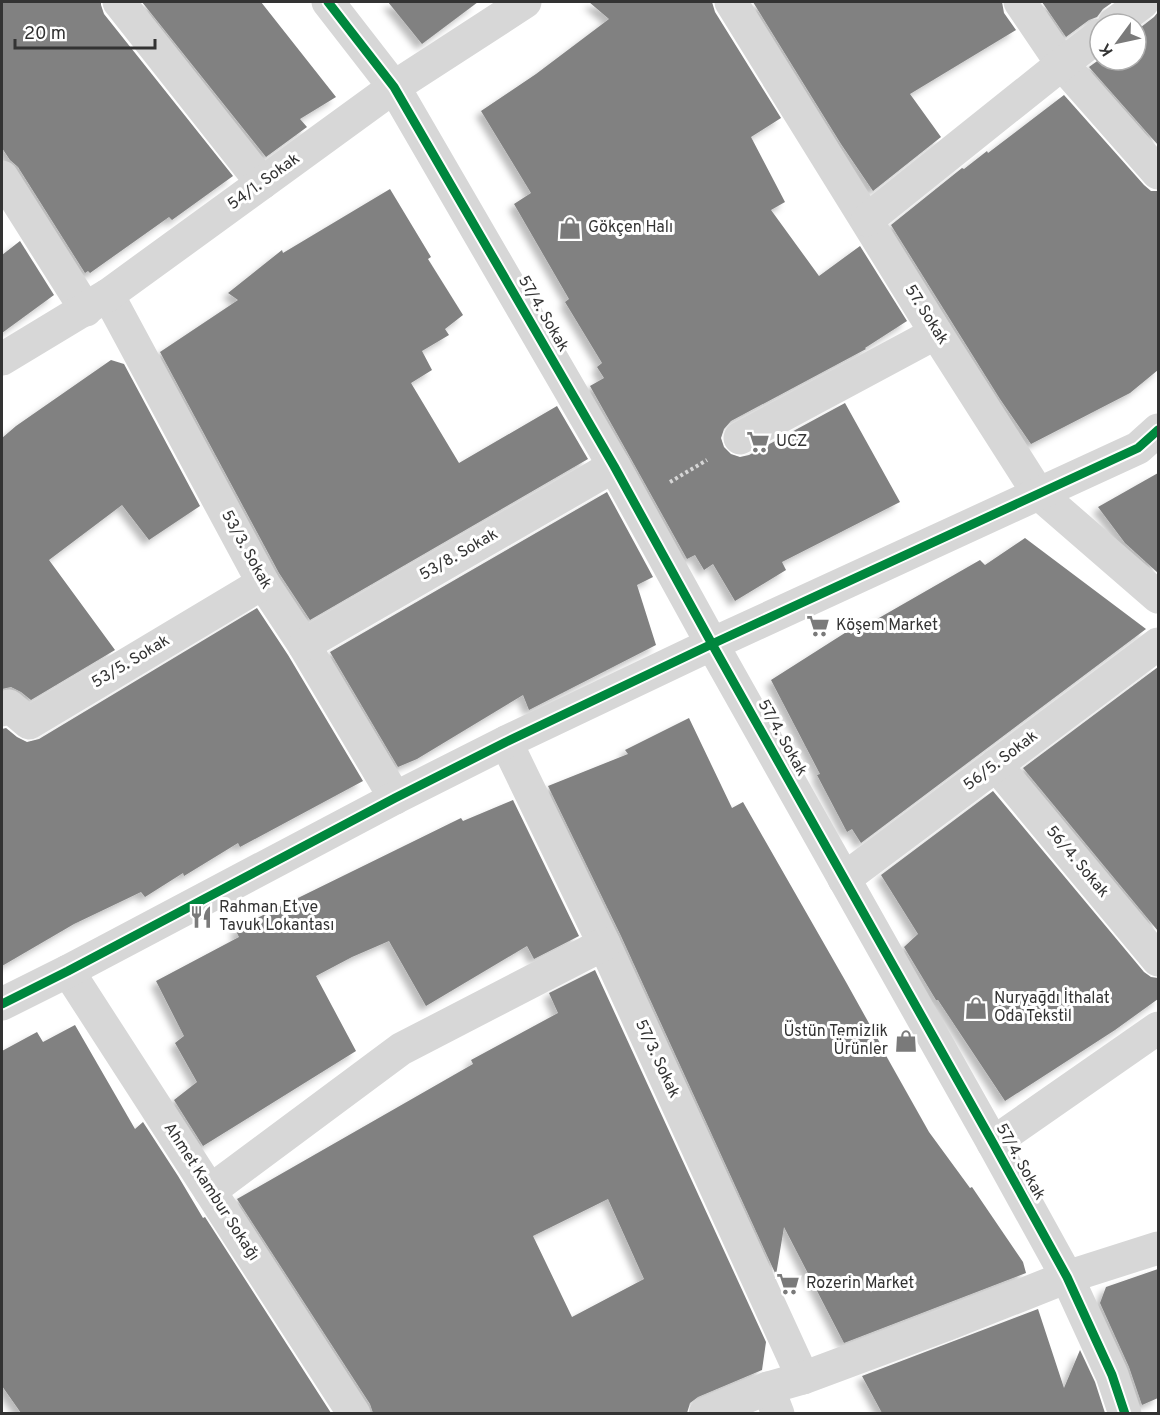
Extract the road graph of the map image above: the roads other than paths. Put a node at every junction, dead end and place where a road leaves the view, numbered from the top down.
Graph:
1 (119, 2) edge
2 (328, 2) edge
3 (525, 2) edge
4 (732, 2) edge
5 (1020, 2) edge
6 (1143, 2) edge
7 (1130, 12) edge
8 (1088, 43) edge
9 (1062, 64) junction
10 (394, 87) junction
11 (1158, 173) edge
12 (2, 177) edge
13 (262, 183) junction
14 (867, 220) junction
15 (97, 302) junction
16 (936, 333) junction
17 (2, 359) edge
18 (1158, 430) edge
19 (740, 438) road end
20 (614, 466) junction
21 (1038, 493) junction
22 (263, 583) junction
23 (1158, 597) edge
24 (712, 644) junction
25 (1158, 644) edge
26 (304, 645) junction
27 (4, 703) edge
28 (507, 742) junction
29 (996, 765) junction
30 (395, 798) junction
31 (844, 879) junction
32 (604, 944) junction
33 (1158, 960) edge
34 (68, 971) junction
35 (2, 1004) edge
36 (1158, 1028) edge
37 (993, 1143) junction
38 (210, 1191) junction
39 (1158, 1248) edge
40 (1067, 1276) junction
41 (803, 1378) junction
42 (773, 1401) edge
43 (354, 1413) edge
44 (705, 1413) edge
45 (1125, 1413) edge

1 - 13 street
2 - 10 street, 57/4. Sokak
3 - 10 street, 54/1. Sokak
4 - 14 street, 57. Sokak
5 - 9 street
6 - 7 street
8 - 9 street
9 - 11 street
9 - 14 street
10 - 13 street, 54/1. Sokak
10 - 20 street, 57/4. Sokak
12 - 15 street, 53/3. Sokak
13 - 15 street, 54/1. Sokak
14 - 16 street, 57. Sokak
15 - 17 street, 54/1. Sokak
15 - 22 street, 53/3. Sokak
16 - 19 street
16 - 21 street, 57. Sokak
18 - 21 street
20 - 24 street, 57/4. Sokak
20 - 26 street, 53/8. Sokak
21 - 23 street, 57. Sokak
21 - 24 street
22 - 26 street, 53/3. Sokak
22 - 27 street, 53/5. Sokak
24 - 28 street
24 - 31 street, 57/4. Sokak
25 - 29 street, 56/5. Sokak
26 - 30 street, 53/3. Sokak
28 - 30 street
28 - 32 street, 57/3. Sokak
29 - 31 street, 56/5. Sokak
29 - 33 street, 56/4. Sokak
30 - 34 street
31 - 37 street, 57/4. Sokak
32 - 38 street
32 - 41 street, 57/3. Sokak
34 - 35 street
34 - 38 street, Ahmet Kambur Sokağı
36 - 37 street
37 - 40 street, 57/4. Sokak
38 - 43 street, Ahmet Kambur Sokağı
39 - 40 street
40 - 41 street
40 - 45 street, 57/4. Sokak
41 - 42 street
42 - 44 street

